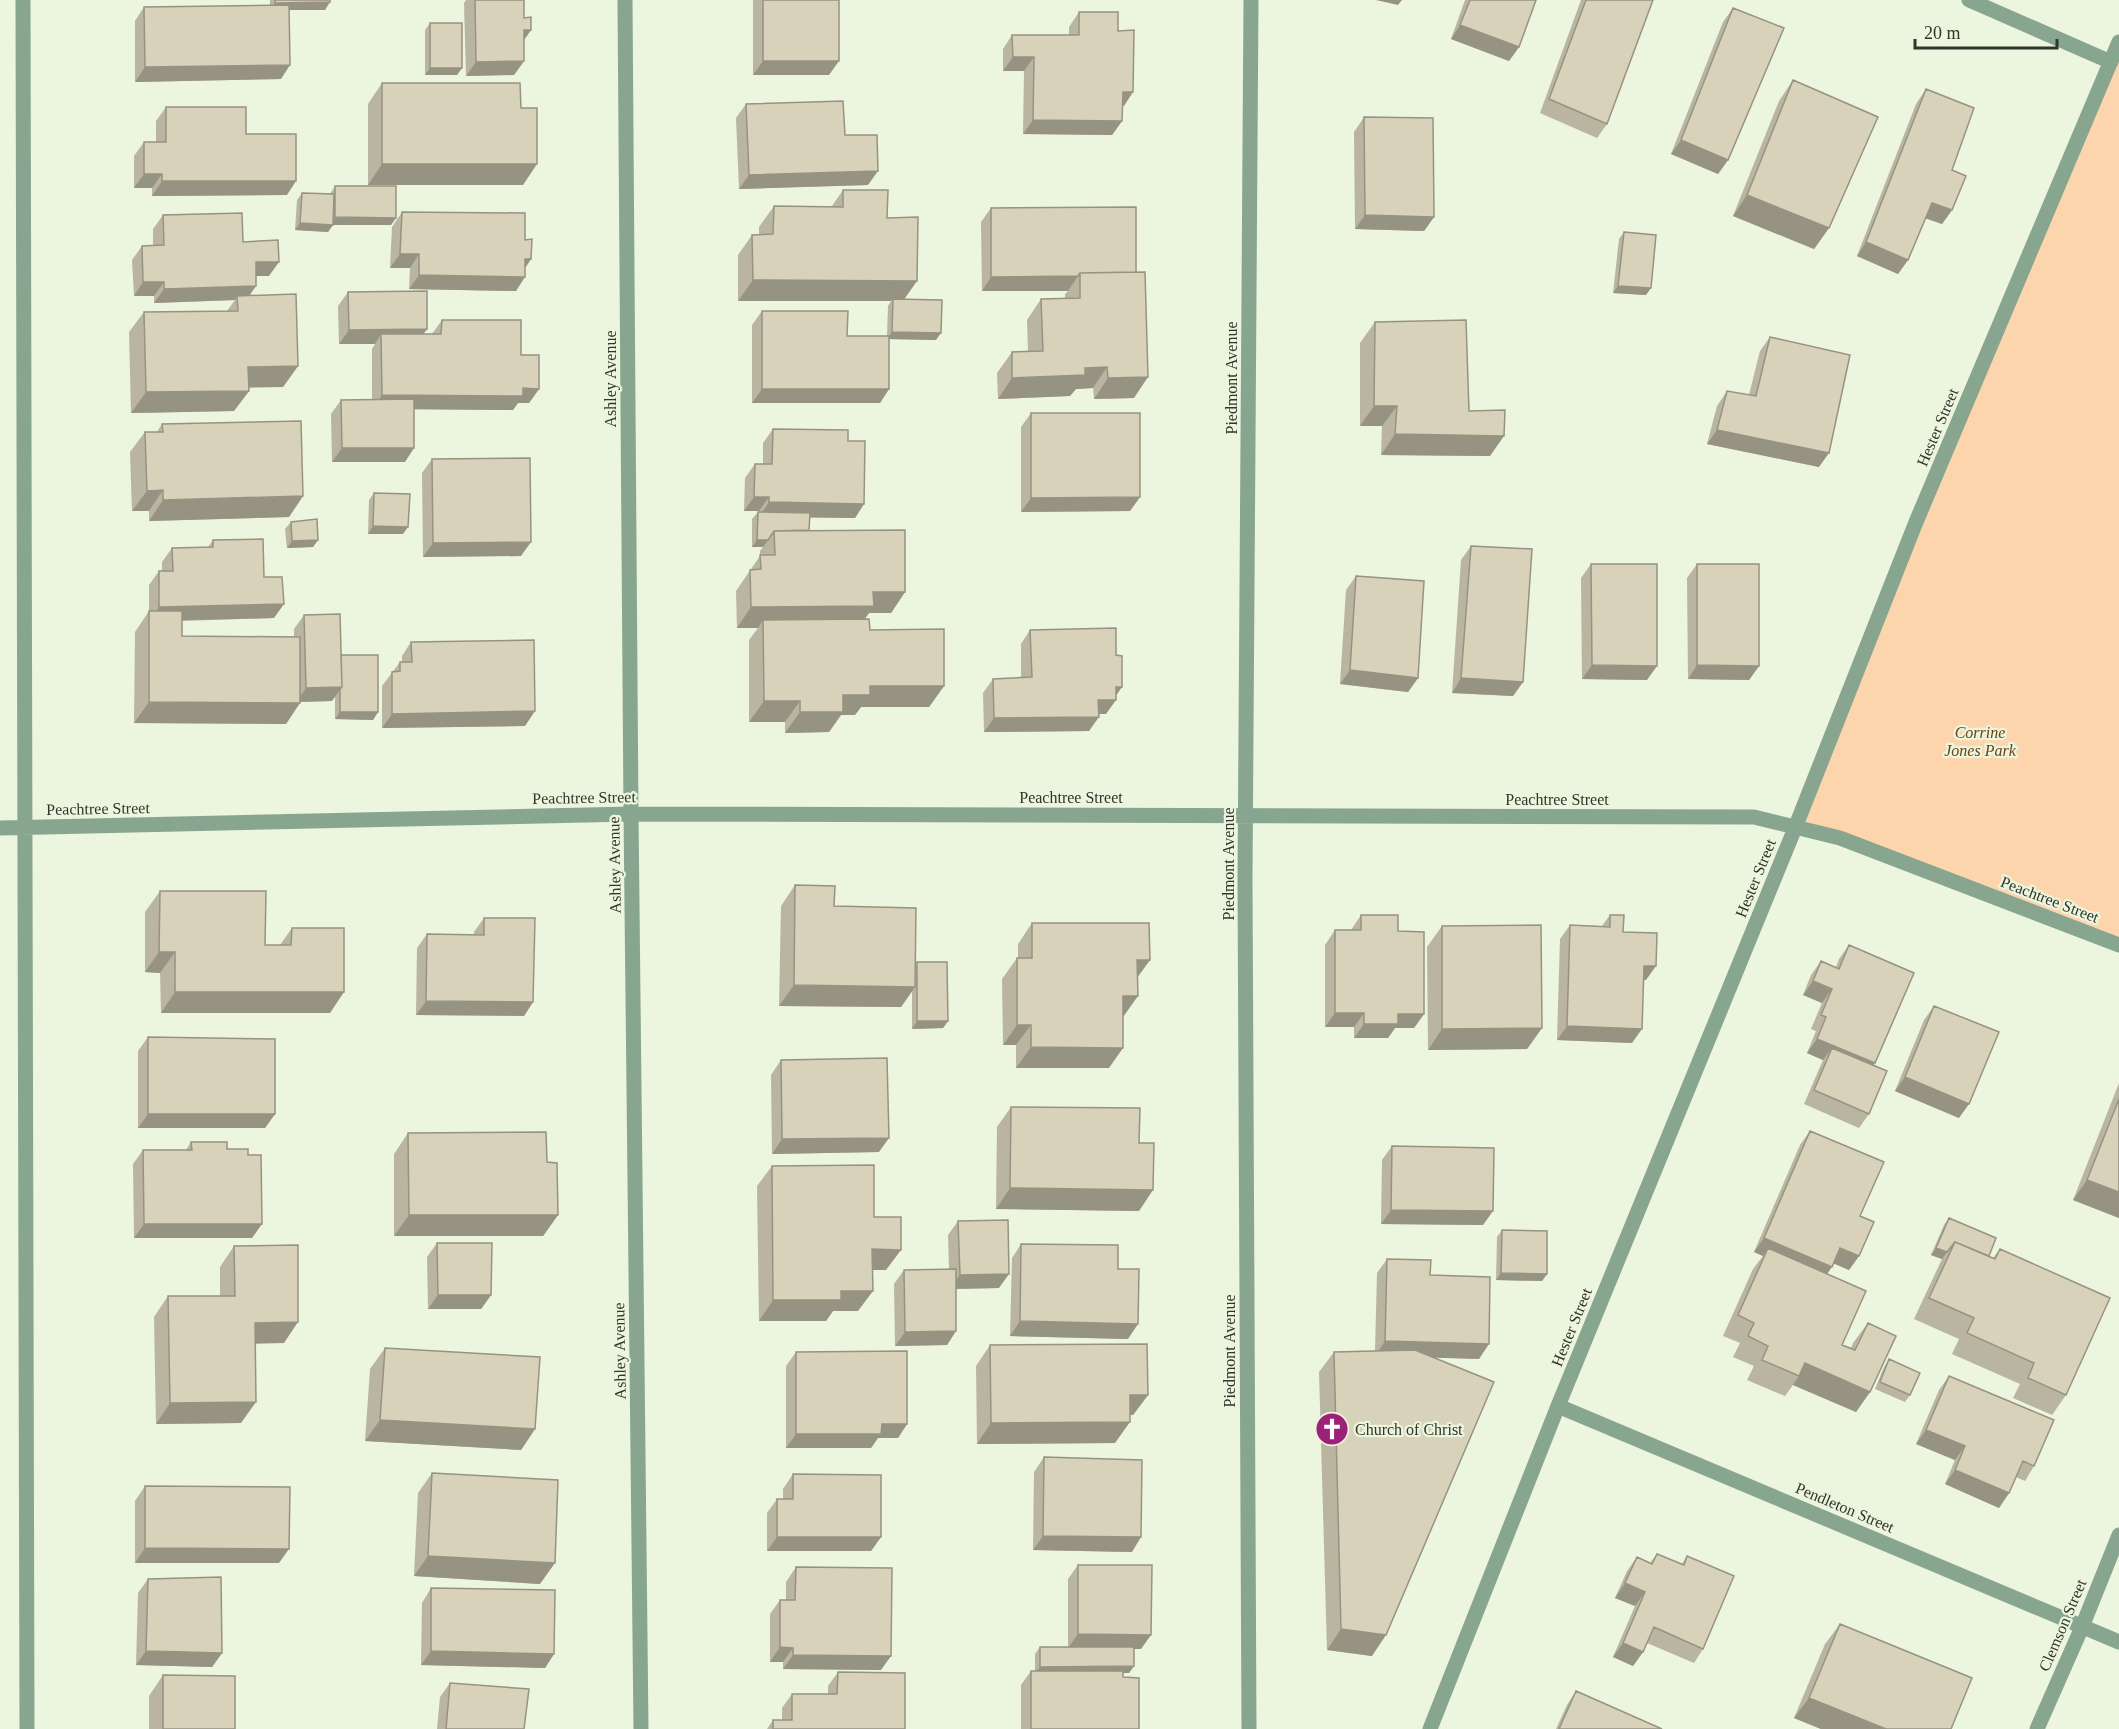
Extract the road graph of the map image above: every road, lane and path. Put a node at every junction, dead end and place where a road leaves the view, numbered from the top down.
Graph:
1 (23, 0) edge
2 (625, 0) edge
3 (1251, 0) edge
4 (1969, 0) edge
5 (2119, 42) edge
6 (2111, 62) junction
7 (631, 814) junction
8 (1246, 816) junction
9 (0, 828) edge
10 (25, 828) junction
11 (1795, 828) junction
12 (2119, 945) edge
13 (1558, 1406) junction
14 (2119, 1535) edge
15 (2082, 1627) junction
16 (2119, 1642) edge
17 (27, 1729) edge
18 (641, 1729) edge
19 (1249, 1729) edge
20 (1430, 1729) edge
21 (2037, 1729) edge

1 - 10 street
2 - 7 street, Ashley Avenue
3 - 8 street, Piedmont Avenue
4 - 6 street
5 - 6 street, Hester Street
6 - 11 street, Hester Street
7 - 8 street, Peachtree Street
7 - 10 street, Peachtree Street
7 - 18 street, Ashley Avenue
8 - 11 street, Peachtree Street
8 - 19 street, Piedmont Avenue
9 - 10 street, Peachtree Street
10 - 17 street
11 - 12 street, Peachtree Street
11 - 13 street, Hester Street
13 - 15 street, Pendleton Street
13 - 20 street, Hester Street
14 - 15 street, Clemson Street
15 - 16 street, Pendleton Street
15 - 21 street, Clemson Street

